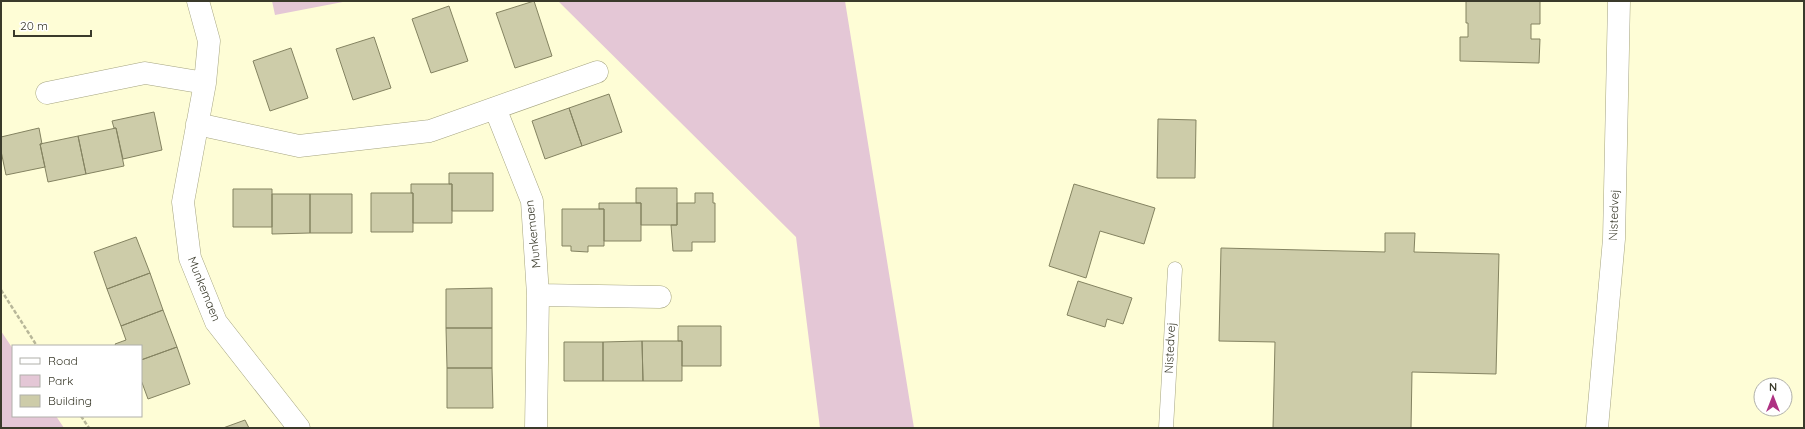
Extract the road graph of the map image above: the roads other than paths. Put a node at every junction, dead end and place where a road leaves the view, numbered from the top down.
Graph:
1 (198, 1) edge
2 (1618, 1) edge
3 (597, 72) dead end
4 (205, 83) junction
5 (48, 93) dead end
6 (495, 108) junction
7 (197, 124) junction
8 (1175, 268) dead end
9 (538, 295) junction
10 (660, 297) dead end
11 (298, 428) edge
12 (536, 428) edge
13 (1166, 428) edge
14 (1597, 428) edge

1 - 4 street, Munkemaen
2 - 14 street, Nistedvej
3 - 6 street
4 - 5 street
4 - 7 street, Munkemaen
6 - 7 street
6 - 9 street, Munkemaen
7 - 11 street, Munkemaen
8 - 13 lane, Nistedvej
9 - 10 street
9 - 12 street, Munkemaen

